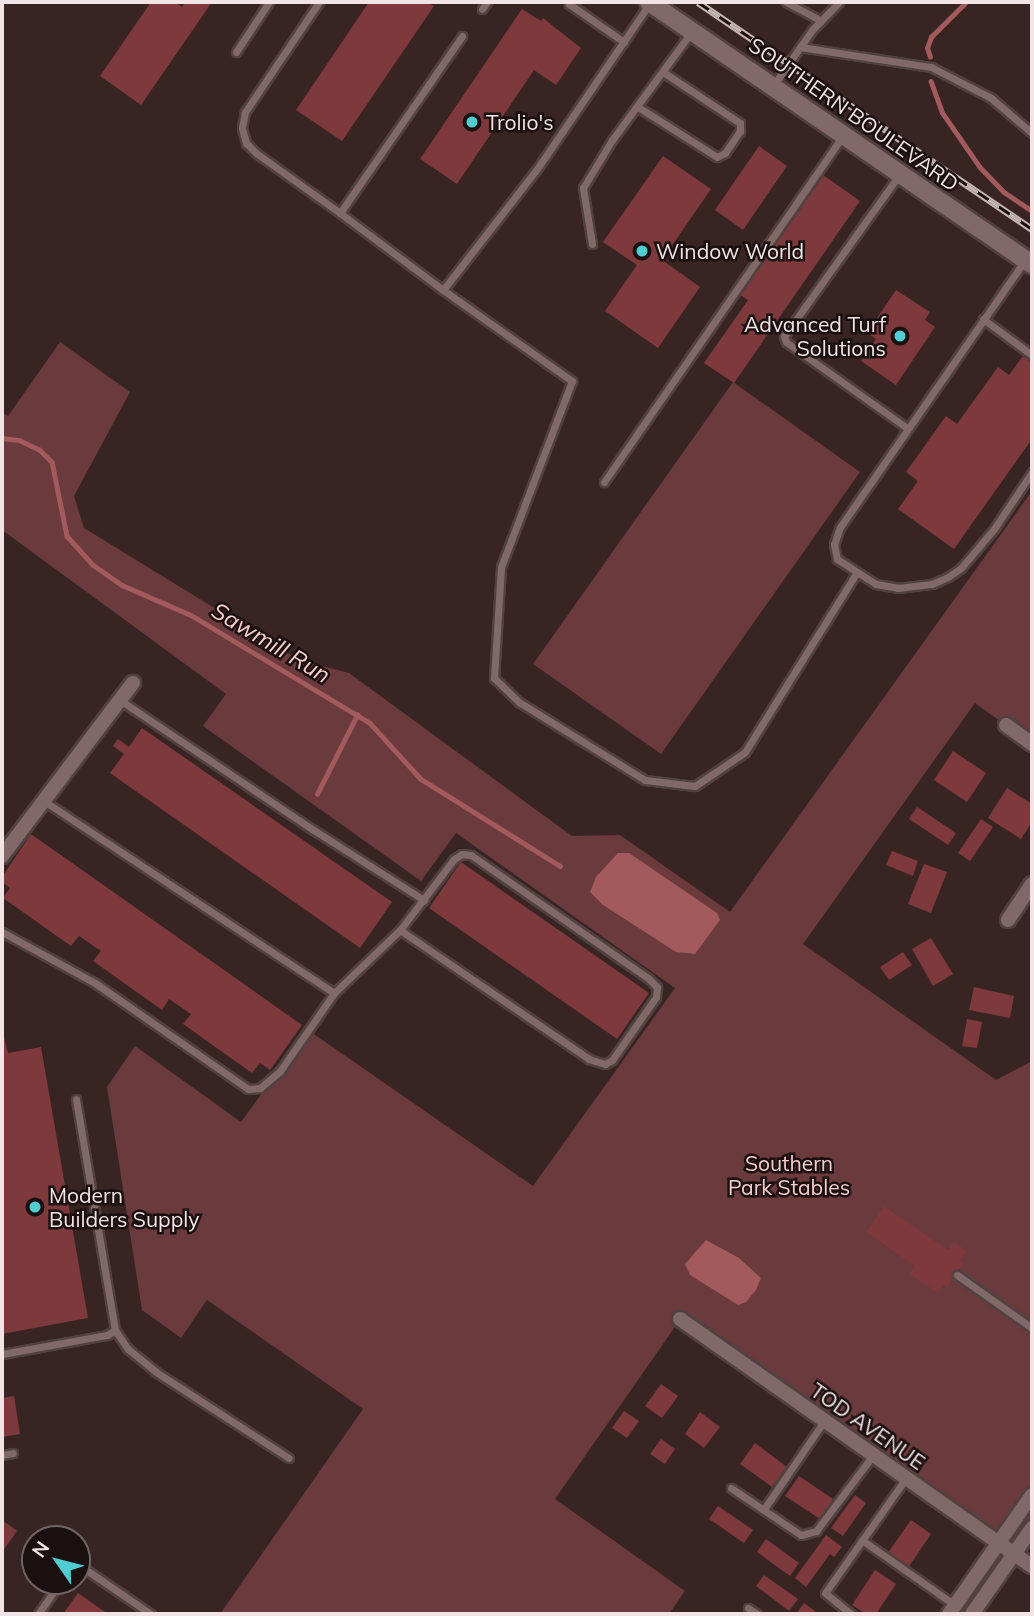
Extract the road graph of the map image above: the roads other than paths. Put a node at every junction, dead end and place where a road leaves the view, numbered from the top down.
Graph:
1 (270, 2) edge
2 (319, 2) edge
3 (571, 2) edge
4 (650, 2) edge
5 (786, 2) edge
6 (839, 2) edge
7 (821, 20) junction
8 (692, 30) junction
9 (462, 36) dead end
10 (624, 42) junction
11 (800, 47) junction
12 (236, 52) dead end
13 (663, 72) junction
14 (773, 86) junction
15 (638, 107) junction
16 (1032, 133) edge
17 (844, 135) junction
18 (900, 174) junction
19 (340, 213) junction
20 (593, 244) dead end
21 (1029, 262) edge
22 (443, 290) junction
23 (982, 319) junction
24 (1032, 355) edge
25 (907, 428) junction
26 (1032, 472) edge
27 (604, 482) dead end
28 (856, 574) junction
29 (133, 683) dead end
30 (120, 700) junction
31 (1006, 725) dead end
32 (1032, 744) edge
33 (44, 801) junction
34 (2, 856) edge
35 (1032, 884) edge
36 (424, 900) junction
37 (1008, 920) dead end
38 (400, 930) junction
39 (2, 932) edge
40 (334, 993) junction
41 (76, 1099) dead end
42 (957, 1275) dead end
43 (680, 1320) dead end
44 (1032, 1328) edge
45 (115, 1331) junction
46 (2, 1353) edge
47 (824, 1421) junction
48 (13, 1453) dead end
49 (2, 1455) edge
50 (873, 1455) junction
51 (289, 1458) dead end
52 (906, 1478) junction
53 (731, 1488) dead end
54 (1032, 1496) edge
55 (764, 1509) junction
56 (1032, 1528) edge
57 (862, 1540) junction
58 (998, 1544) junction
59 (1015, 1553) junction
60 (1032, 1566) edge
61 (91, 1573) edge
62 (51, 1595) edge
63 (748, 1608) dead end
64 (952, 1610) edge
65 (38, 1614) edge
66 (151, 1614) edge
67 (757, 1614) edge
68 (851, 1614) edge
69 (972, 1614) edge

1 - 12 lane
2 - 19 lane
3 - 10 lane
4 - 8 street, SOUTHERN BOULEVARD
4 - 10 lane
5 - 7 lane
6 - 7 lane
7 - 11 lane
8 - 13 lane
8 - 14 street, SOUTHERN BOULEVARD
9 - 19 lane
10 - 22 lane
11 - 14 lane
11 - 16 lane
13 - 15 lane
13 - 15 lane
14 - 17 street, SOUTHERN BOULEVARD
15 - 20 lane
17 - 18 street, SOUTHERN BOULEVARD
17 - 27 lane
18 - 21 street, SOUTHERN BOULEVARD
18 - 25 lane
19 - 22 lane
21 - 23 lane
22 - 28 lane
23 - 24 lane
23 - 25 lane
25 - 28 lane
26 - 28 lane
29 - 30 street
30 - 33 street
30 - 36 lane
31 - 32 street
33 - 34 street
33 - 40 lane
35 - 37 street
36 - 38 lane
36 - 38 lane
38 - 40 lane
39 - 40 lane
41 - 45 lane
42 - 44 lane
43 - 47 street, TOD AVENUE
45 - 46 lane
45 - 51 lane
47 - 50 street, TOD AVENUE
47 - 55 lane
48 - 49 lane
50 - 52 street, TOD AVENUE
50 - 55 lane
52 - 57 lane
52 - 58 street, TOD AVENUE
53 - 55 lane
54 - 58 street
56 - 59 street
57 - 64 lane
57 - 68 lane
58 - 59 street, TOD AVENUE
58 - 64 street
59 - 60 street, TOD AVENUE
59 - 69 street
61 - 66 lane
62 - 65 lane
63 - 67 lane

